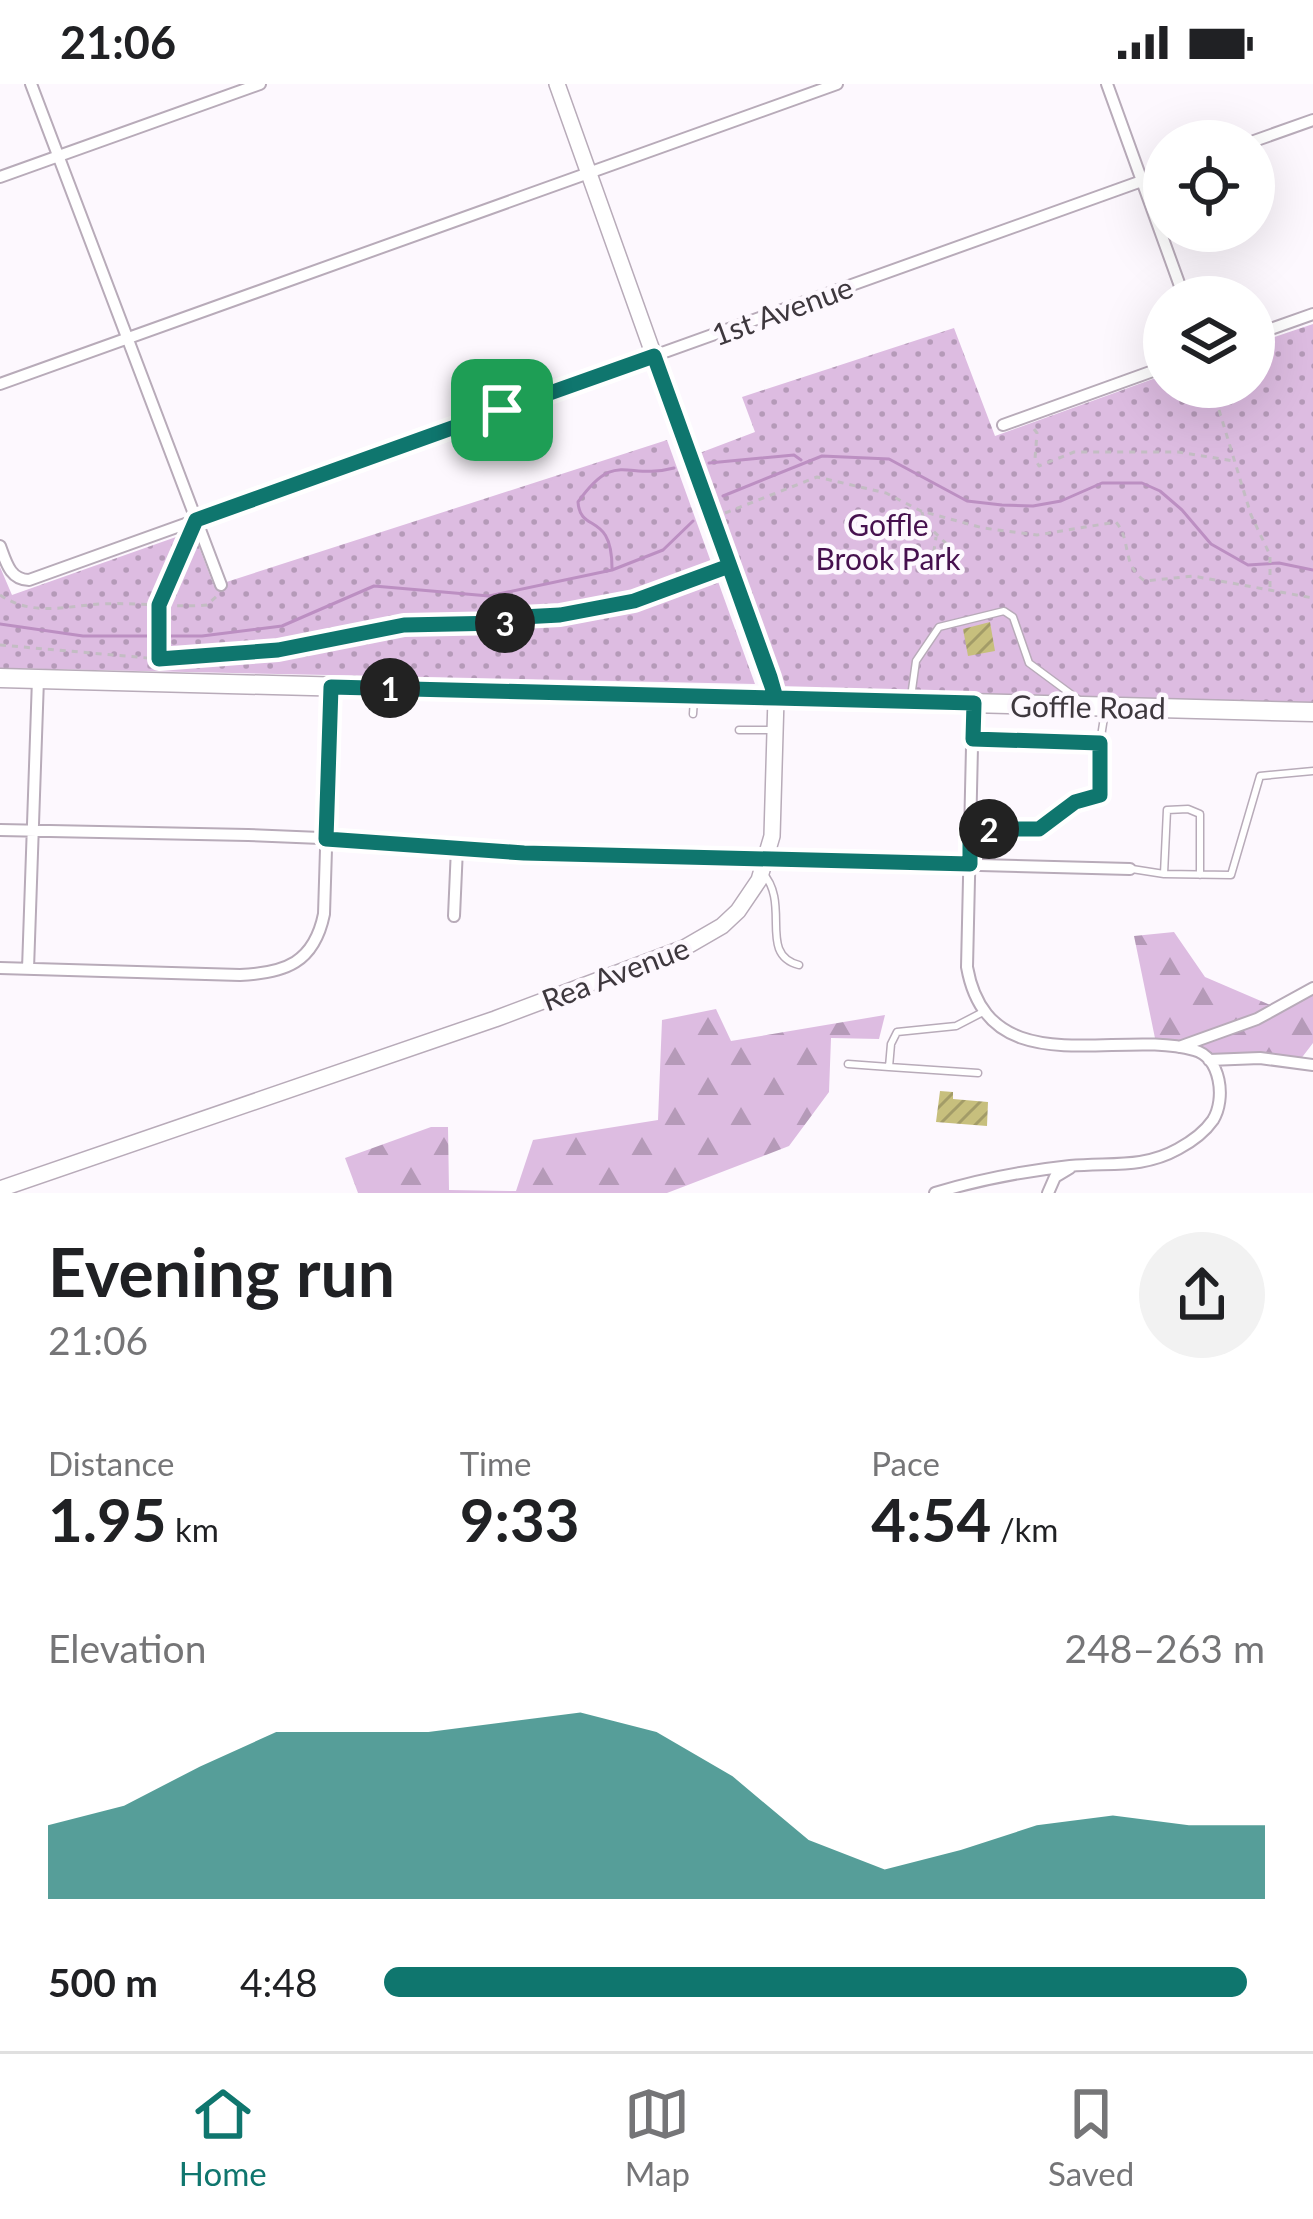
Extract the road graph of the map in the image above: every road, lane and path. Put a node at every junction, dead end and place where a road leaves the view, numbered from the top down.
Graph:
1 (31, 84) edge
2 (260, 84) edge
3 (557, 84) edge
4 (837, 84) edge
5 (1107, 84) edge
6 (1313, 120) edge
7 (1275, 134) edge
8 (58, 156) junction
9 (589, 173) junction
10 (0, 177) edge
11 (1142, 181) junction
12 (1176, 276) edge
13 (1313, 314) edge
14 (1275, 328) edge
15 (127, 338) junction
16 (654, 356) junction
17 (1143, 374) edge
18 (0, 384) edge
19 (1218, 408) edge
20 (1024, 417) junction
21 (1003, 425) dead end
22 (1234, 461) junction
23 (921, 511) junction
24 (712, 518) junction
25 (196, 520) junction
26 (937, 534) junction
27 (0, 547) edge
28 (962, 559) dead end
29 (932, 564) dead end
30 (729, 566) junction
31 (221, 585) joint
32 (1270, 592) junction
33 (0, 595) edge
34 (1313, 598) edge
35 (159, 605) junction
36 (0, 645) edge
37 (159, 659) junction
38 (0, 678) edge
39 (38, 679) junction
40 (331, 687) junction
41 (776, 698) junction
42 (911, 701) junction
43 (974, 703) junction
44 (1096, 706) junction
45 (1313, 712) edge
46 (739, 730) dead end
47 (775, 730) junction
48 (973, 739) junction
49 (1100, 743) junction
50 (1313, 771) edge
51 (970, 829) junction
52 (0, 830) edge
53 (32, 831) junction
54 (326, 839) junction
55 (457, 848) junction
56 (970, 864) junction
57 (764, 866) junction
58 (1130, 868) joint
59 (1164, 874) junction
60 (1200, 874) junction
61 (454, 916) dead end
62 (799, 964) dead end
63 (0, 968) edge
64 (28, 969) junction
65 (1313, 988) edge
66 (985, 1011) junction
67 (1178, 1048) junction
68 (1209, 1060) junction
69 (848, 1064) dead end
70 (1313, 1065) edge
71 (889, 1067) junction
72 (978, 1073) dead end
73 (1079, 1165) junction
74 (0, 1189) edge
75 (935, 1193) edge
76 (1048, 1193) edge

1 - 8 street
2 - 8 street
3 - 9 street, Rea Avenue
4 - 9 street
5 - 11 street
6 - 7 street
8 - 10 street
8 - 15 street
9 - 15 street
9 - 16 street, Rea Avenue
11 - 12 street
11 - 16 street, 1st Avenue
13 - 14 street
15 - 18 street
15 - 25 street
16 - 24 street, Rea Avenue
16 - 25 street, 1st Avenue
17 - 20 street
19 - 22 path
20 - 21 street
20 - 22 path
22 - 32 path
23 - 24 path
23 - 26 path
23 - 32 path
24 - 30 street, Rea Avenue
25 - 27 street, 1st Avenue
25 - 31 street
25 - 35 path
26 - 28 path
26 - 29 path
30 - 37 path
30 - 41 street, Rea Avenue
31 - 35 path
32 - 34 path
33 - 35 path
35 - 37 path
36 - 37 path
38 - 39 main road, Goffle Road
39 - 40 main road, Goffle Road
39 - 53 street
40 - 41 main road, Goffle Road
40 - 54 street
41 - 42 main road, Goffle Road
41 - 47 street, Rea Avenue
42 - 43 main road, Goffle Road
42 - 44 lane
43 - 44 main road, Goffle Road
43 - 48 street
44 - 45 main road, Goffle Road
44 - 49 lane
46 - 47 lane
47 - 57 street, Rea Avenue
48 - 49 lane
48 - 51 street
49 - 51 lane
50 - 60 lane
51 - 56 street
52 - 53 street
53 - 54 street
53 - 64 street
54 - 55 street
54 - 64 street
55 - 57 street
55 - 61 street
56 - 57 street
56 - 58 street
56 - 66 street
57 - 62 lane
57 - 74 street, Rea Avenue
58 - 59 lane
59 - 60 lane
59 - 60 lane
63 - 64 street
65 - 67 street
66 - 67 street
66 - 71 lane
67 - 68 street
68 - 70 street
68 - 73 street
69 - 71 lane
71 - 72 lane
73 - 75 street
73 - 76 street

